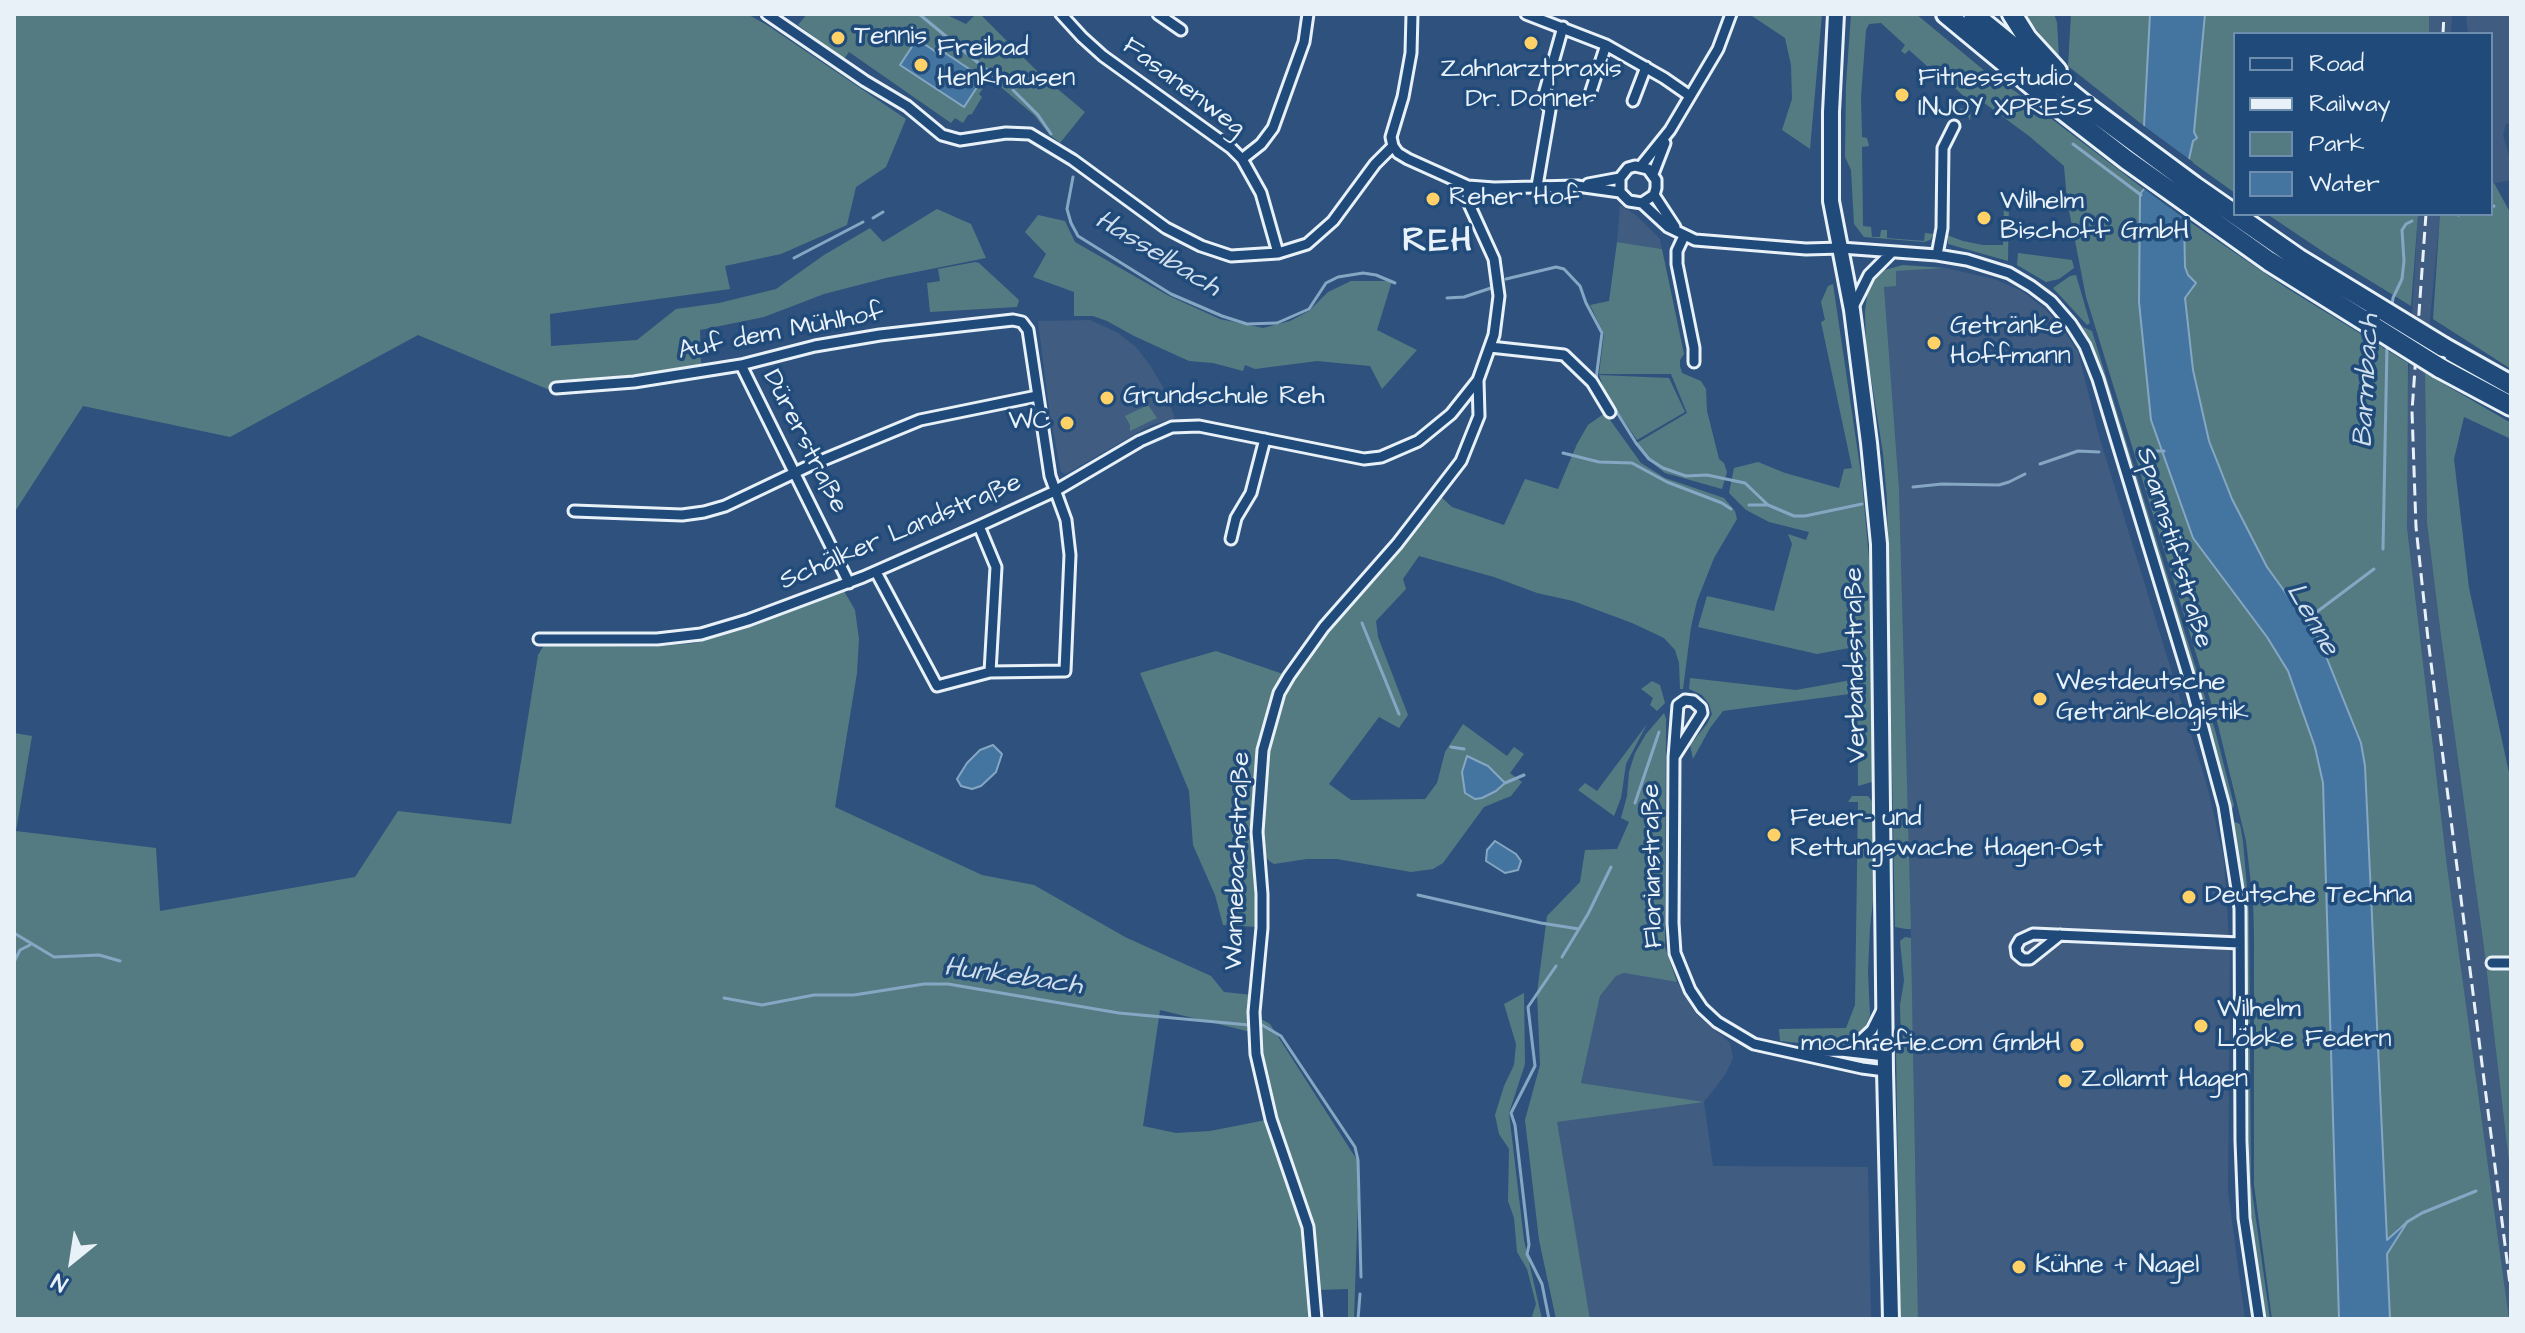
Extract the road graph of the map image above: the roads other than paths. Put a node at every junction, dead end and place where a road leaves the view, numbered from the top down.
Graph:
1 (767, 14) edge
2 (1061, 14) edge
3 (1158, 14) edge
4 (1308, 14) edge
5 (1412, 14) edge
6 (1526, 14) edge
7 (1731, 14) edge
8 (1836, 14) edge
9 (1946, 14) edge
10 (1973, 14) edge
11 (2012, 14) edge
12 (1563, 27) junction
13 (1181, 30) dead end
14 (1606, 45) junction
15 (1646, 67) junction
16 (2058, 78) junction
17 (1590, 94) dead end
18 (1690, 96) junction
19 (1633, 101) dead end
20 (1954, 126) dead end
21 (1670, 130) junction
22 (1393, 146) junction
23 (1242, 159) junction
24 (1641, 166) junction
25 (1653, 174) junction
26 (1620, 178) junction
27 (1468, 186) junction
28 (1537, 186) junction
29 (1577, 186) junction
30 (1620, 192) junction
31 (1654, 195) junction
32 (1642, 203) junction
33 (2233, 213) edge
34 (2237, 216) edge
35 (1682, 234) junction
36 (1841, 248) junction
37 (1892, 252) junction
38 (1278, 253) junction
39 (1937, 255) junction
40 (1852, 310) junction
41 (1490, 347) junction
42 (1694, 362) dead end
43 (741, 365) junction
44 (1478, 380) junction
45 (2511, 385) edge
46 (556, 388) dead end
47 (1037, 396) junction
48 (2511, 406) edge
49 (1610, 412) dead end
50 (1265, 439) junction
51 (795, 472) junction
52 (1055, 491) junction
53 (574, 511) dead end
54 (979, 526) junction
55 (1231, 539) dead end
56 (876, 572) junction
57 (849, 583) junction
58 (539, 639) dead end
59 (990, 672) junction
60 (1674, 757) junction
61 (2060, 935) dead end
62 (2240, 943) junction
63 (2492, 963) dead end
64 (2511, 963) edge
65 (1885, 1004) junction
66 (1841, 1051) junction
67 (1793, 1052) junction
68 (1885, 1064) junction
69 (1316, 1319) edge
70 (1891, 1319) edge
71 (2259, 1319) edge

1 - 38 street
2 - 23 street, Fasanenweg
3 - 13 street
4 - 23 street
5 - 22 street
6 - 12 street
7 - 18 street
8 - 36 main road, Verbandsstraße
9 - 48 highway, bridge
10 - 16 highway
11 - 16 highway
12 - 14 street
12 - 28 street
14 - 15 street
14 - 17 street
15 - 18 street
15 - 19 street
16 - 33 highway, bridge
18 - 21 street
20 - 39 street
21 - 24 street
21 - 25 street
22 - 27 street
22 - 38 street
23 - 38 street, Fasanenweg
24 - 25 street
24 - 26 street
25 - 31 street
26 - 29 street
26 - 30 street
27 - 28 street
27 - 41 street, Wannebachstraße
28 - 29 street
29 - 30 street
30 - 32 street
31 - 32 street
31 - 35 street
32 - 35 street
34 - 45 highway, bridge
35 - 36 street, Spannstiftstraße
35 - 42 street
36 - 37 street, Spannstiftstraße
36 - 40 main road, Verbandsstraße
37 - 39 street, Spannstiftstraße
37 - 40 street
39 - 62 street, Spannstiftstraße
40 - 65 main road, Verbandsstraße
41 - 44 street, Wannebachstraße
41 - 49 street
43 - 46 street, Auf dem Mühlhof
43 - 47 street, Auf dem Mühlhof
43 - 51 street, Dürerstraße
44 - 50 street, Schälker Landstraße
44 - 69 street, Wannebachstraße
47 - 51 street
47 - 52 street
50 - 52 street, Schälker Landstraße
50 - 55 street
51 - 53 street
51 - 57 street, Dürerstraße
52 - 54 street, Schälker Landstraße
52 - 59 street
54 - 56 street, Schälker Landstraße
54 - 59 street
56 - 57 street, Schälker Landstraße
56 - 59 street
57 - 58 street, Schälker Landstraße
60 - 60 street, Florianstraße
60 - 67 street, Florianstraße
61 - 62 street
62 - 71 street, Spannstiftstraße
63 - 64 street
65 - 66 street
65 - 68 main road, Verbandsstraße
66 - 67 street, Florianstraße
66 - 68 street, Florianstraße
67 - 68 street, Florianstraße
68 - 70 main road, Verbandsstraße

